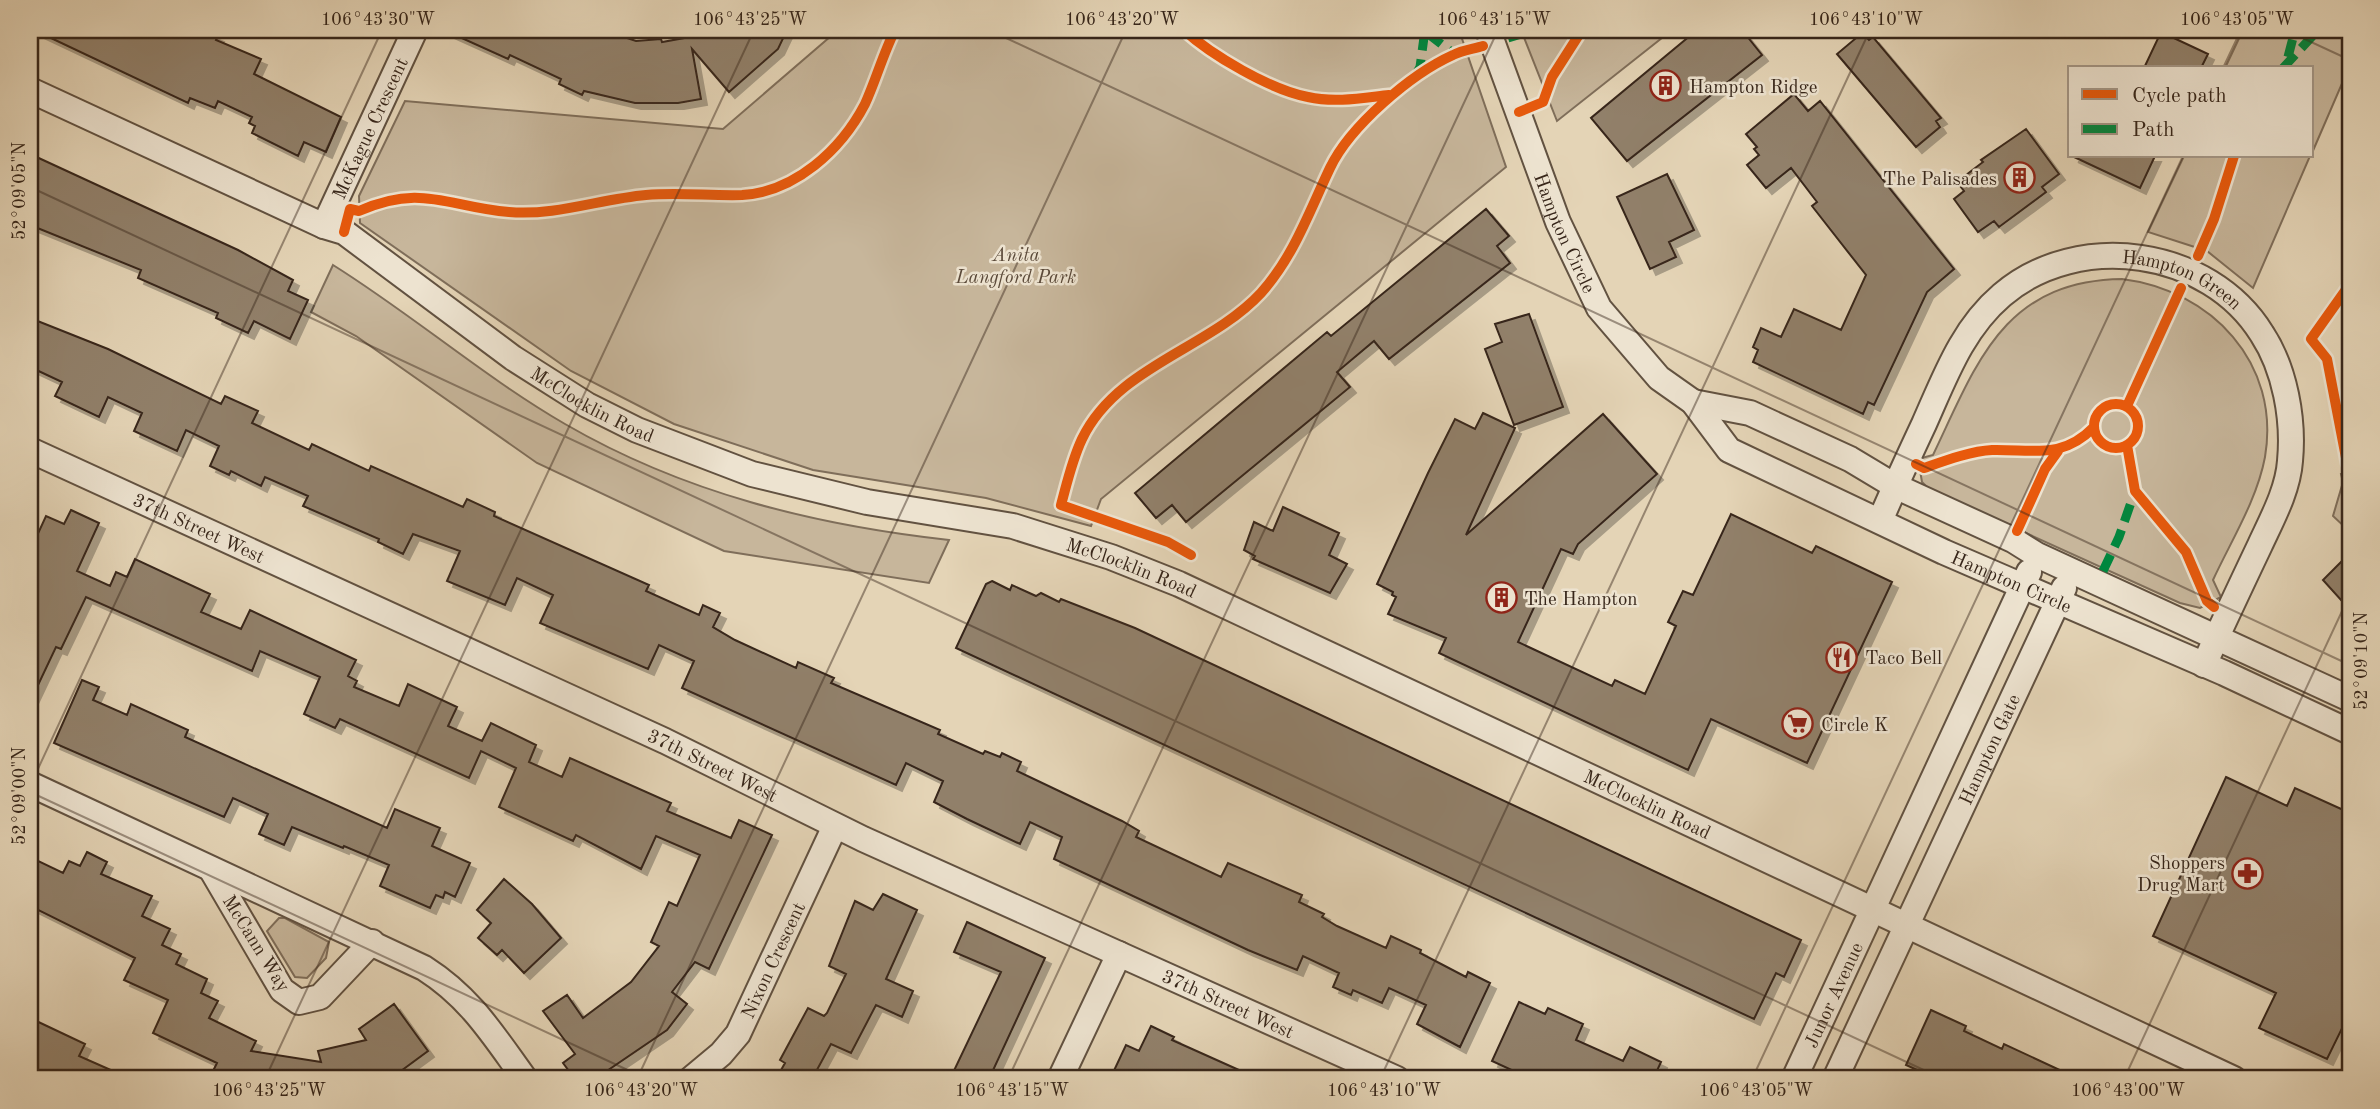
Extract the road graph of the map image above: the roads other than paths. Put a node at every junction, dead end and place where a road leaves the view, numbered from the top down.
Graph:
1 (415, 30) edge
2 (1488, 30) edge
3 (30, 90) edge
4 (324, 226) junction
5 (1693, 402) junction
6 (30, 450) edge
7 (1895, 486) junction
8 (1880, 521) junction
9 (2037, 555) junction
10 (2072, 571) junction
11 (2022, 586) junction
12 (2057, 601) junction
13 (2216, 638) junction
14 (2204, 665) junction
15 (2350, 699) edge
16 (2350, 732) edge
17 (30, 784) edge
18 (835, 826) junction
19 (211, 869) junction
20 (1873, 909) junction
21 (1904, 927) junction
22 (372, 942) junction
23 (1119, 954) junction
24 (525, 1079) edge
25 (691, 1079) edge
26 (1060, 1079) edge
27 (1396, 1079) edge
28 (1794, 1079) edge
29 (1835, 1079) edge
30 (2234, 1079) edge

1 - 4 street, McKague Crescent
2 - 5 street, Hampton Circle
3 - 4 street, McClocklin Road
4 - 20 street, McClocklin Road
5 - 7 street, Hampton Circle
5 - 8 street, Hampton Circle
6 - 18 street, 37th Street West
7 - 8 street, Hampton Green
7 - 9 street, Hampton Circle
7 - 13 street, Hampton Green
8 - 11 street, Hampton Circle
9 - 10 street, Hampton Circle
9 - 11 street, Hampton Gate
10 - 12 street, Hampton Gate
10 - 13 street, Hampton Circle
11 - 12 street, Hampton Circle
11 - 20 street, Hampton Gate
12 - 14 street, Hampton Circle
12 - 21 street, Hampton Gate
13 - 14 street, Hampton Green
13 - 15 street, Hampton Circle
14 - 16 street, Hampton Circle
17 - 19 street, McCann Way
18 - 23 street, 37th Street West
18 - 25 street, Nixon Crescent
19 - 22 street, McCann Way
19 - 22 street, McCann Way
20 - 21 street, McClocklin Road
20 - 28 street, Junor Avenue
21 - 29 street, Junor Avenue
21 - 30 street, McClocklin Road
22 - 24 street, McCann Way
23 - 26 street
23 - 27 street, 37th Street West

